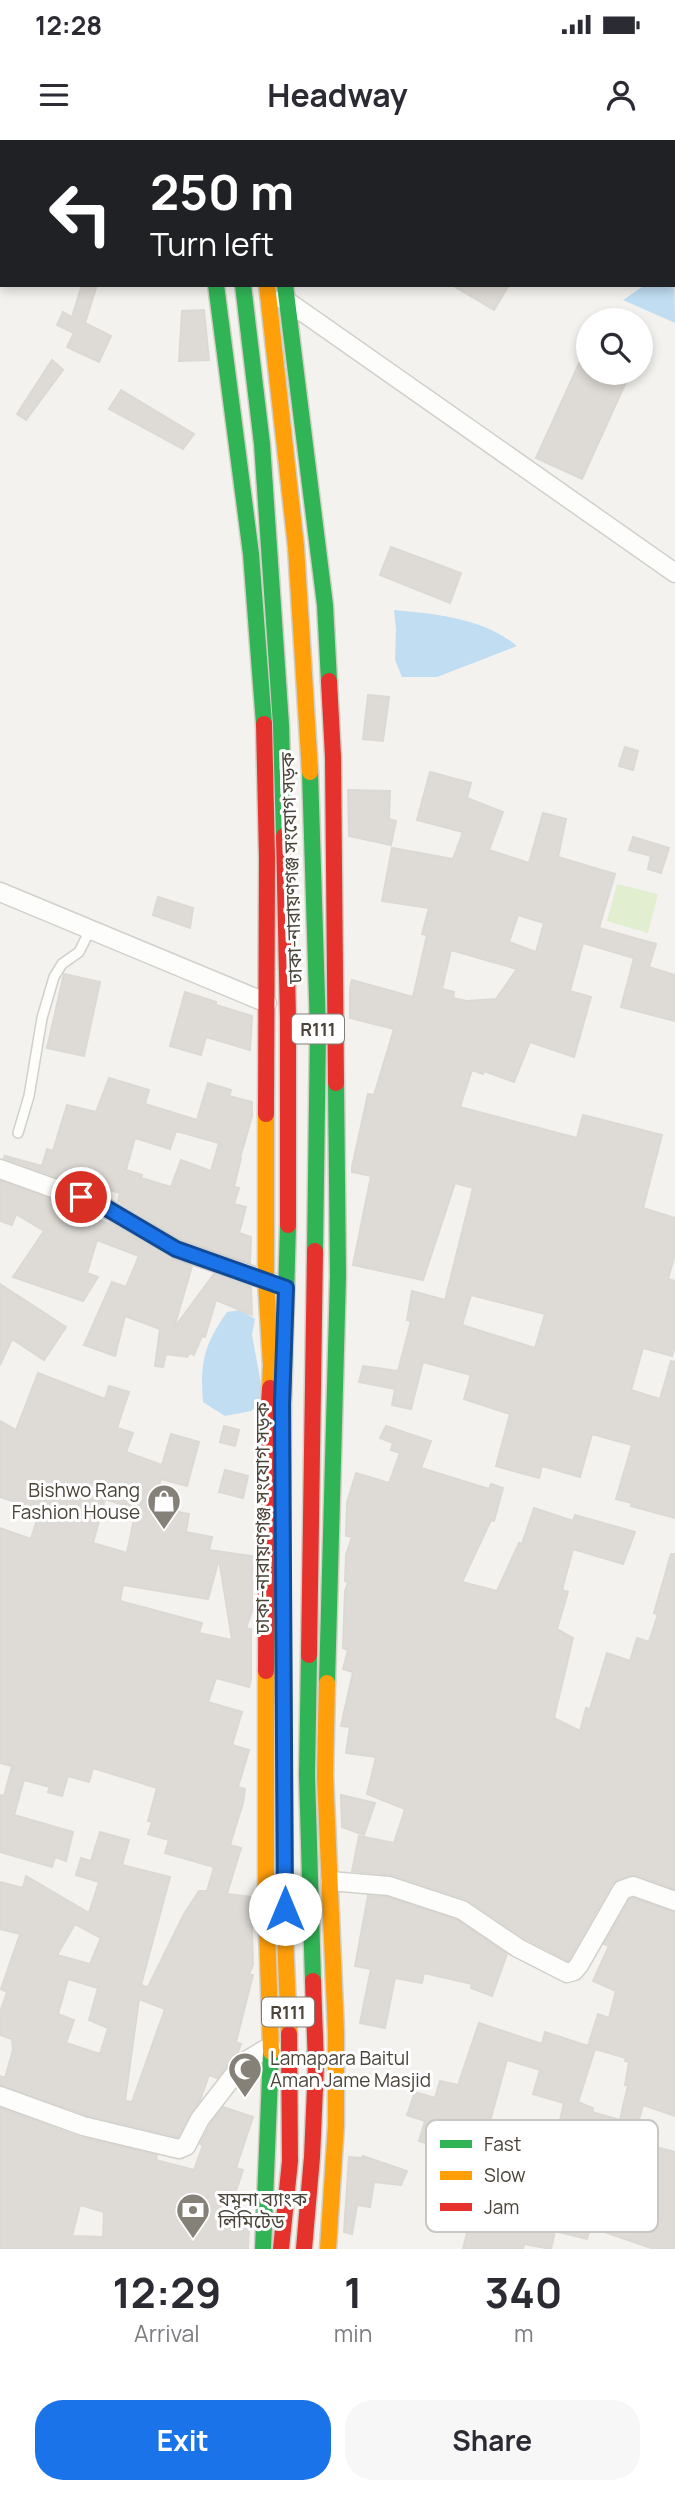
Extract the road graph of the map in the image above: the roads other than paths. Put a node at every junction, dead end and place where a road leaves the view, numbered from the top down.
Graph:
1 (216, 287) edge
2 (243, 287) edge
3 (277, 292) edge
4 (675, 573) edge
5 (0, 892) edge
6 (90, 930) junction
7 (267, 1003) junction
8 (18, 1133) dead end
9 (0, 1169) edge
10 (266, 1281) junction
11 (286, 1288) junction
12 (309, 1730) junction
13 (274, 1731) junction
14 (326, 1731) junction
15 (330, 1881) junction
16 (675, 1901) edge
17 (271, 2046) junction
18 (0, 2096) edge
19 (263, 2249) edge
20 (281, 2249) edge
21 (304, 2249) edge
22 (328, 2249) edge

1 - 7 main road
2 - 11 main road, ঢাকা-নারায়ণগঞ্জ সংযোগ সড়ক / R111
3 - 4 street
3 - 12 main road, ঢাকা-নারায়ণগঞ্জ সংযোগ সড়ক / R111
3 - 14 main road
5 - 6 street
6 - 7 street
6 - 8 lane
7 - 10 main road
9 - 10 street
10 - 11 street
10 - 13 main road
11 - 13 main road, ঢাকা-নারায়ণগঞ্জ সংযোগ সড়ক / R111
12 - 14 main road
12 - 21 main road, ঢাকা-নারায়ণগঞ্জ সংযোগ সড়ক / R111
13 - 17 main road
13 - 20 main road, ঢাকা-নারায়ণগঞ্জ সংযোগ সড়ক / R111
14 - 15 main road
15 - 16 street
15 - 22 main road
17 - 18 street
17 - 19 main road

